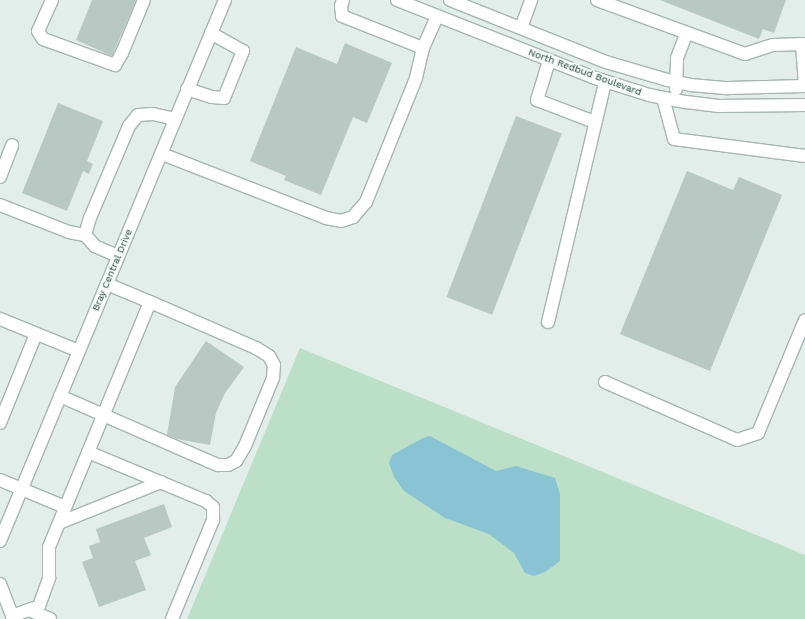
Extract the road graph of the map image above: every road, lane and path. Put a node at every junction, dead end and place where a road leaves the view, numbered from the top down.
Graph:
1 (52, 0) edge
2 (144, 0) edge
3 (225, 0) edge
4 (343, 0) edge
5 (398, 0) edge
6 (451, 0) edge
7 (531, 0) edge
8 (597, 0) edge
9 (465, 3) edge
10 (441, 18) junction
11 (521, 28) junction
12 (211, 33) junction
13 (686, 34) junction
14 (803, 44) edge
15 (423, 48) junction
16 (549, 61) junction
17 (605, 82) junction
18 (677, 82) junction
19 (805, 86) edge
20 (188, 90) junction
21 (669, 99) junction
22 (805, 105) edge
23 (175, 119) junction
24 (595, 122) junction
25 (12, 145) dead end
26 (162, 154) junction
27 (805, 156) edge
28 (0, 177) edge
29 (0, 205) edge
30 (85, 235) junction
31 (118, 256) junction
32 (107, 284) junction
33 (150, 302) junction
34 (0, 319) edge
35 (805, 320) edge
36 (548, 322) dead end
37 (36, 334) junction
38 (79, 351) junction
39 (605, 382) dead end
40 (60, 396) junction
41 (104, 414) junction
42 (0, 423) edge
43 (88, 452) junction
44 (0, 480) edge
45 (161, 482) junction
46 (22, 489) junction
47 (65, 507) junction
48 (59, 523) junction
49 (0, 541) edge
50 (0, 584) edge
51 (29, 610) junction
52 (12, 618) edge
53 (50, 619) edge
54 (172, 619) edge

1 - 2 street
3 - 12 street, Bray Central Drive
4 - 15 street
5 - 10 street, North Redbud Boulevard
6 - 9 street, North Redbud Boulevard
6 - 10 street
7 - 11 street
8 - 13 street
9 - 11 street, North Redbud Boulevard
10 - 15 street
10 - 16 street, North Redbud Boulevard
11 - 18 street, North Redbud Boulevard
12 - 20 street, Bray Central Drive
12 - 20 street
13 - 14 street
13 - 18 street
14 - 19 street
15 - 26 street
16 - 17 street, North Redbud Boulevard
16 - 24 street
17 - 21 street, North Redbud Boulevard
17 - 24 street
18 - 19 street, North Redbud Boulevard
18 - 21 street
20 - 23 street, Bray Central Drive
21 - 22 street, North Redbud Boulevard
21 - 27 street
23 - 26 street, Bray Central Drive
23 - 30 street
24 - 36 street
25 - 28 street
26 - 31 street, Bray Central Drive
29 - 30 street
30 - 31 street
31 - 32 street, Bray Central Drive
32 - 33 street
32 - 38 street, Bray Central Drive
33 - 41 street
33 - 41 street
34 - 37 street
35 - 39 street
37 - 38 street
37 - 42 street
38 - 40 street, Bray Central Drive
40 - 41 street
40 - 46 street, Bray Central Drive
41 - 43 street
43 - 45 street
43 - 47 street
44 - 46 street
45 - 48 street
45 - 54 street
46 - 47 street
46 - 49 street, Bray Central Drive
47 - 48 street
48 - 51 street
50 - 52 street
51 - 52 street
51 - 53 street

